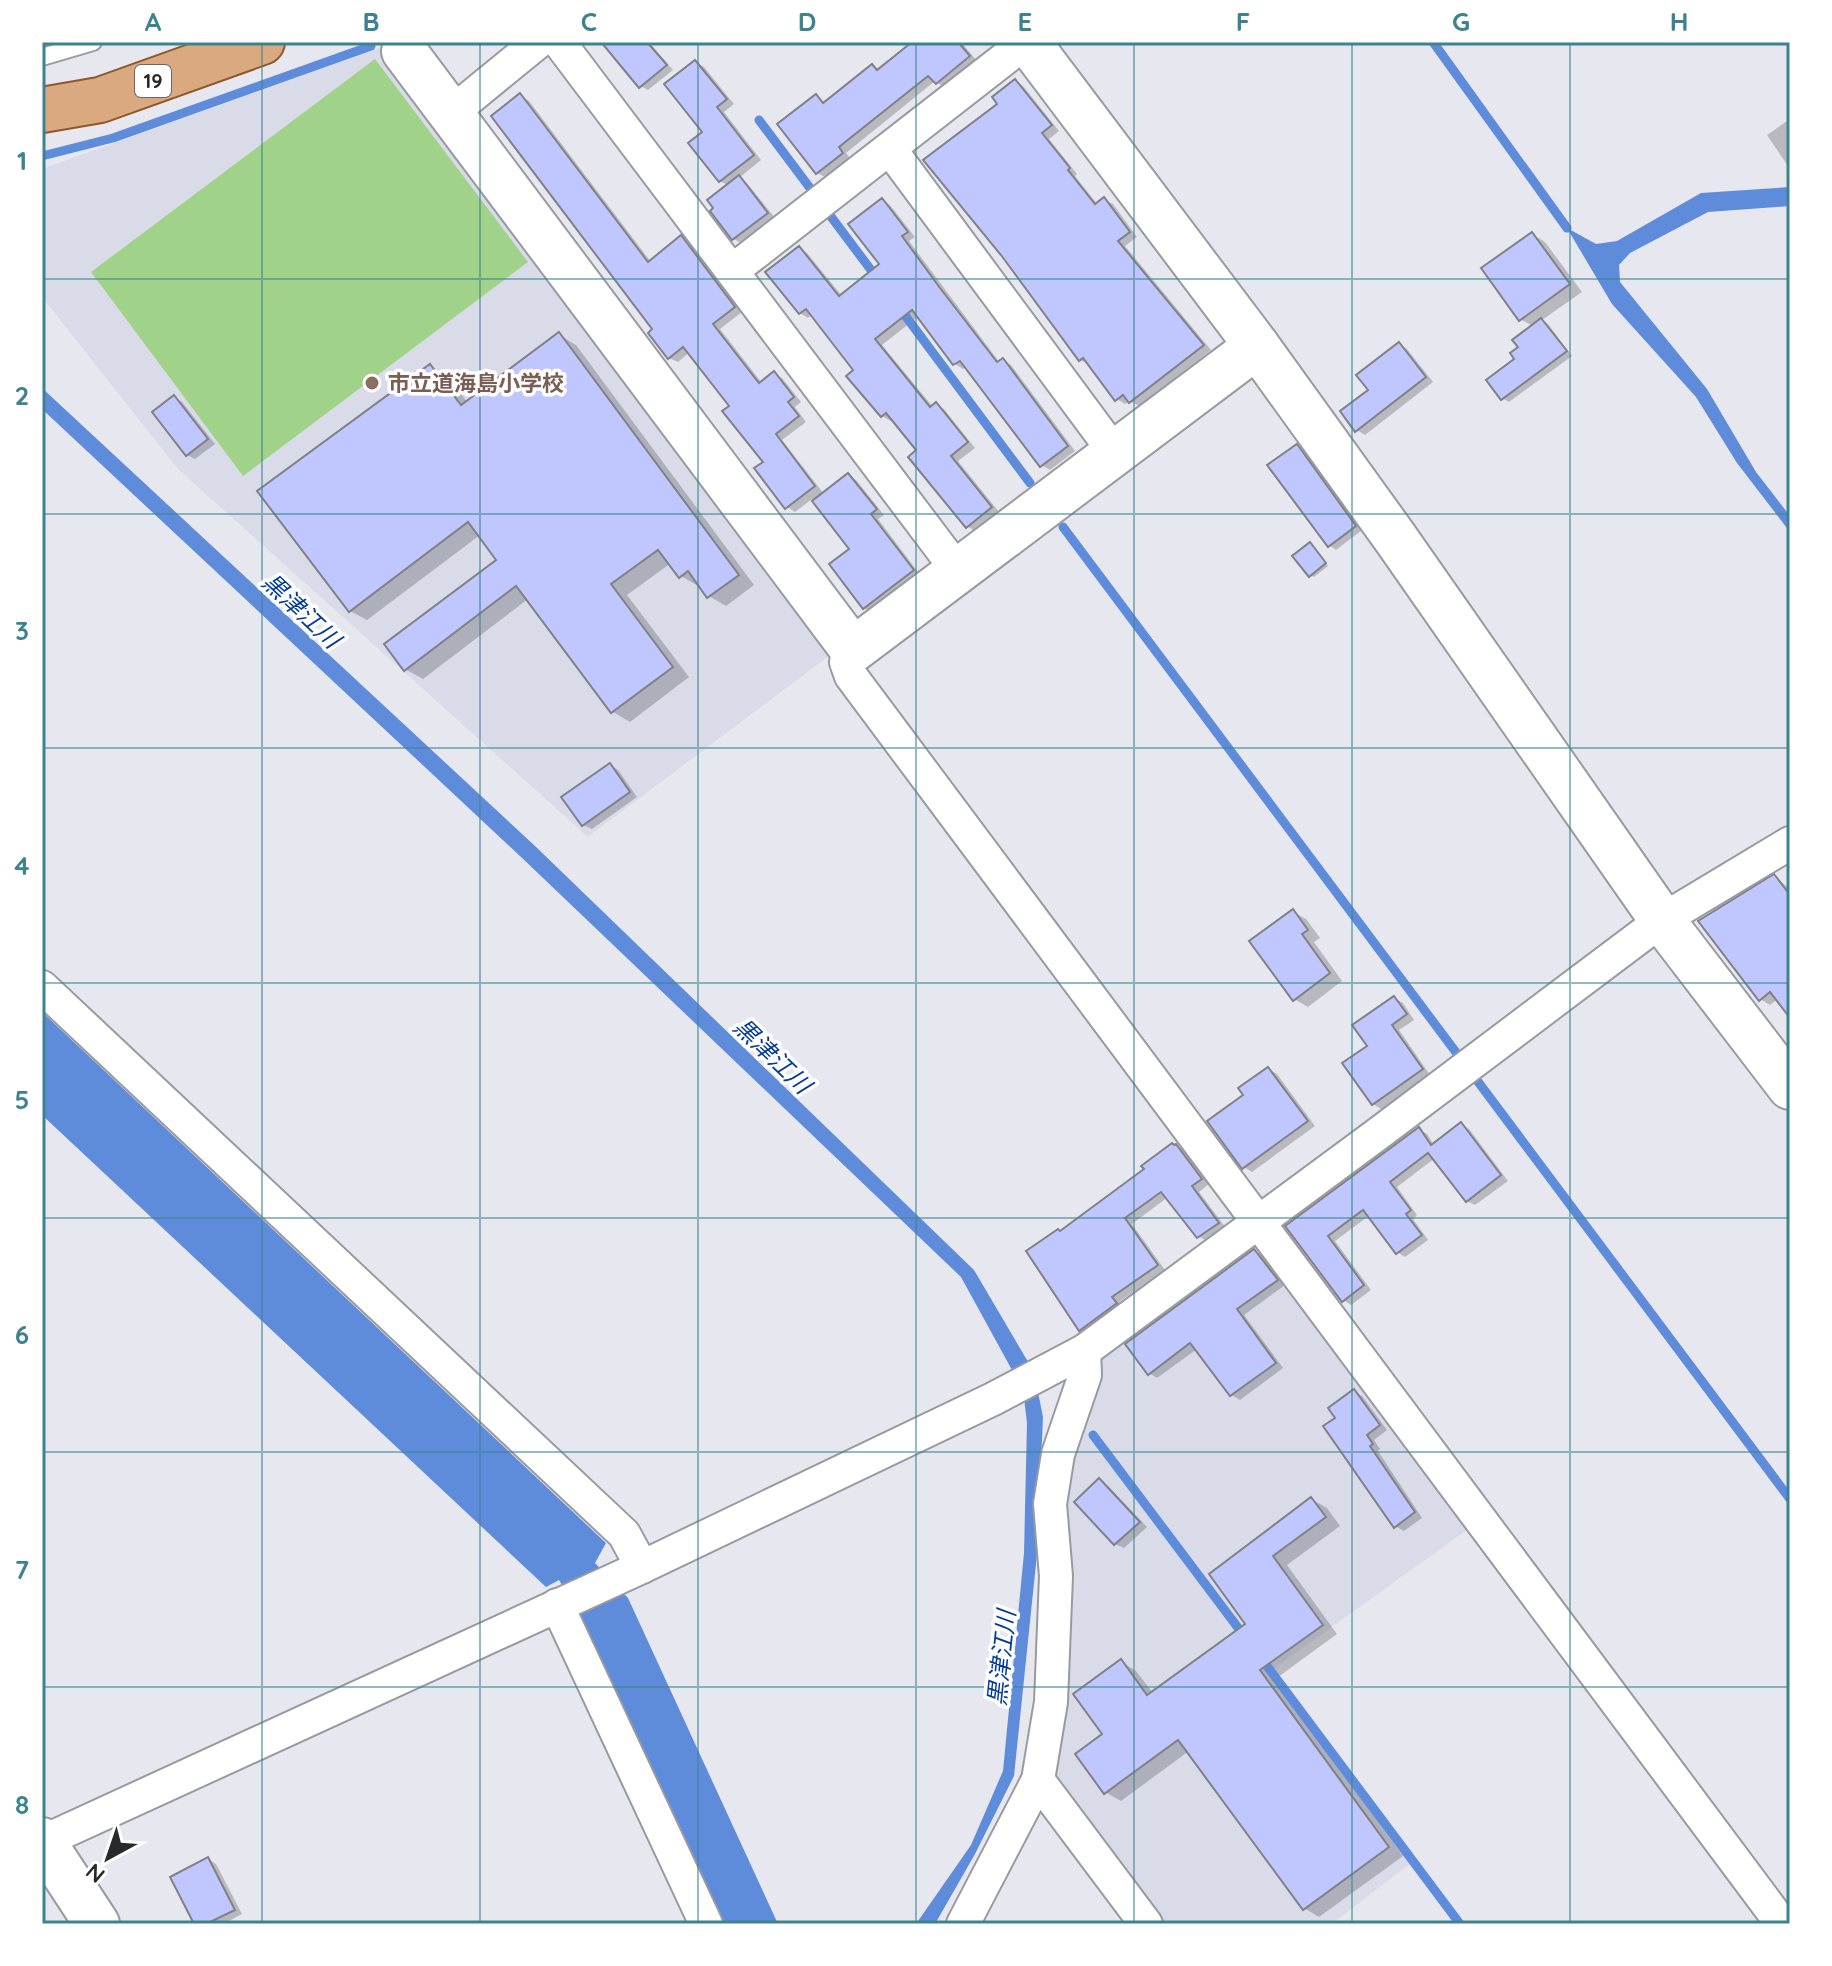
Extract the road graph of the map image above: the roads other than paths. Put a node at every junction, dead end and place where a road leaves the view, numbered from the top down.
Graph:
1 (93, 42) edge
2 (262, 42) edge
3 (538, 42) edge
4 (559, 42) edge
5 (1027, 42) edge
6 (404, 51) dead end
7 (42, 57) edge
8 (42, 110) edge
9 (450, 114) junction
10 (890, 149) junction
11 (732, 271) junction
12 (1257, 346) junction
13 (1115, 453) junction
14 (958, 571) junction
15 (853, 650) junction
16 (1790, 843) edge
17 (1662, 920) junction
18 (42, 987) edge
19 (1790, 1087) edge
20 (1259, 1223) junction
21 (1084, 1351) junction
22 (631, 1571) junction
23 (557, 1605) junction
24 (1038, 1780) junction
25 (42, 1842) edge
26 (97, 1924) edge
27 (706, 1924) edge
28 (963, 1924) edge
29 (1146, 1924) edge
30 (1782, 1924) edge

1 - 7 lane
2 - 8 main road, 19
3 - 9 street
4 - 11 street
5 - 10 street
5 - 12 street
6 - 9 street
9 - 15 street
10 - 11 street
10 - 13 street
11 - 14 street
12 - 13 street
12 - 17 street
13 - 14 street
14 - 15 street
15 - 20 street
16 - 17 street
17 - 19 street
17 - 20 street
18 - 22 street
20 - 21 street
20 - 30 street
21 - 22 street
21 - 24 street
22 - 23 street
23 - 25 street
23 - 27 street
24 - 28 street
24 - 29 street
25 - 26 street

